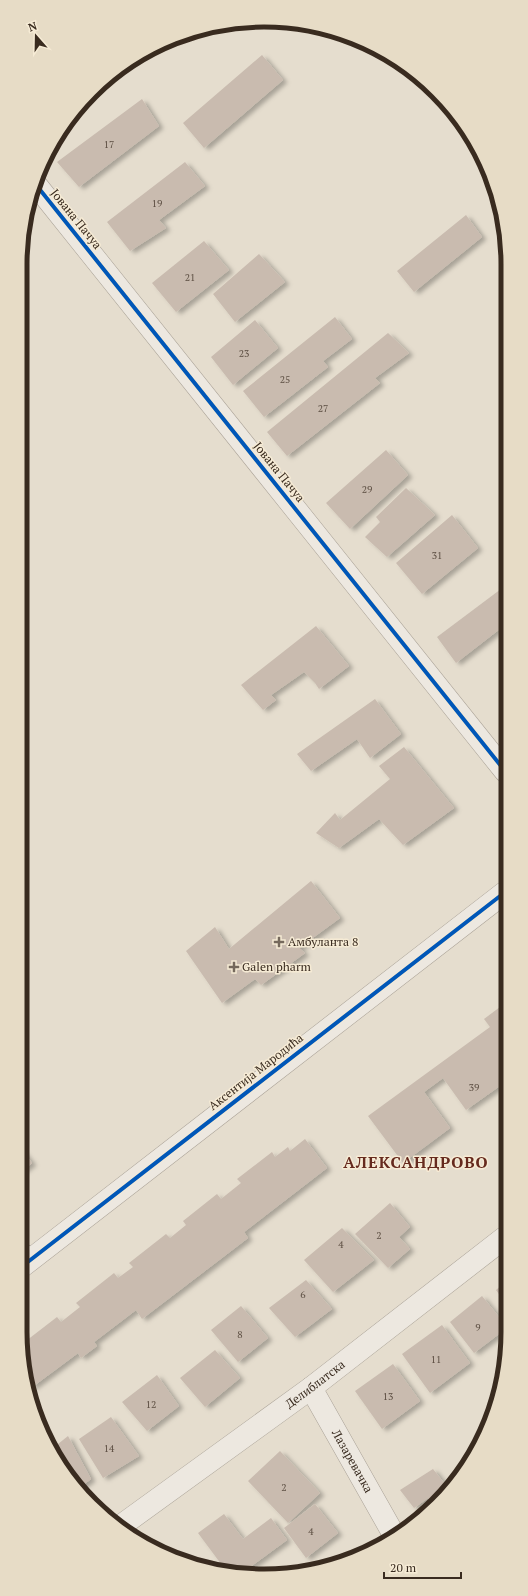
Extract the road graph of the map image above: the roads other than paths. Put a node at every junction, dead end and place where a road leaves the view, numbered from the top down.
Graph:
1 (40, 189) edge
2 (501, 766) edge
3 (501, 894) edge
4 (501, 1240) edge
5 (27, 1256) edge
6 (311, 1388) junction
7 (124, 1523) edge
8 (392, 1531) edge

1 - 2 street, Јована Пачуа
3 - 5 street, Аксентија Мародића
4 - 6 street, Делиблатска
6 - 7 street, Делиблатска
6 - 8 street, Лазаревачка

